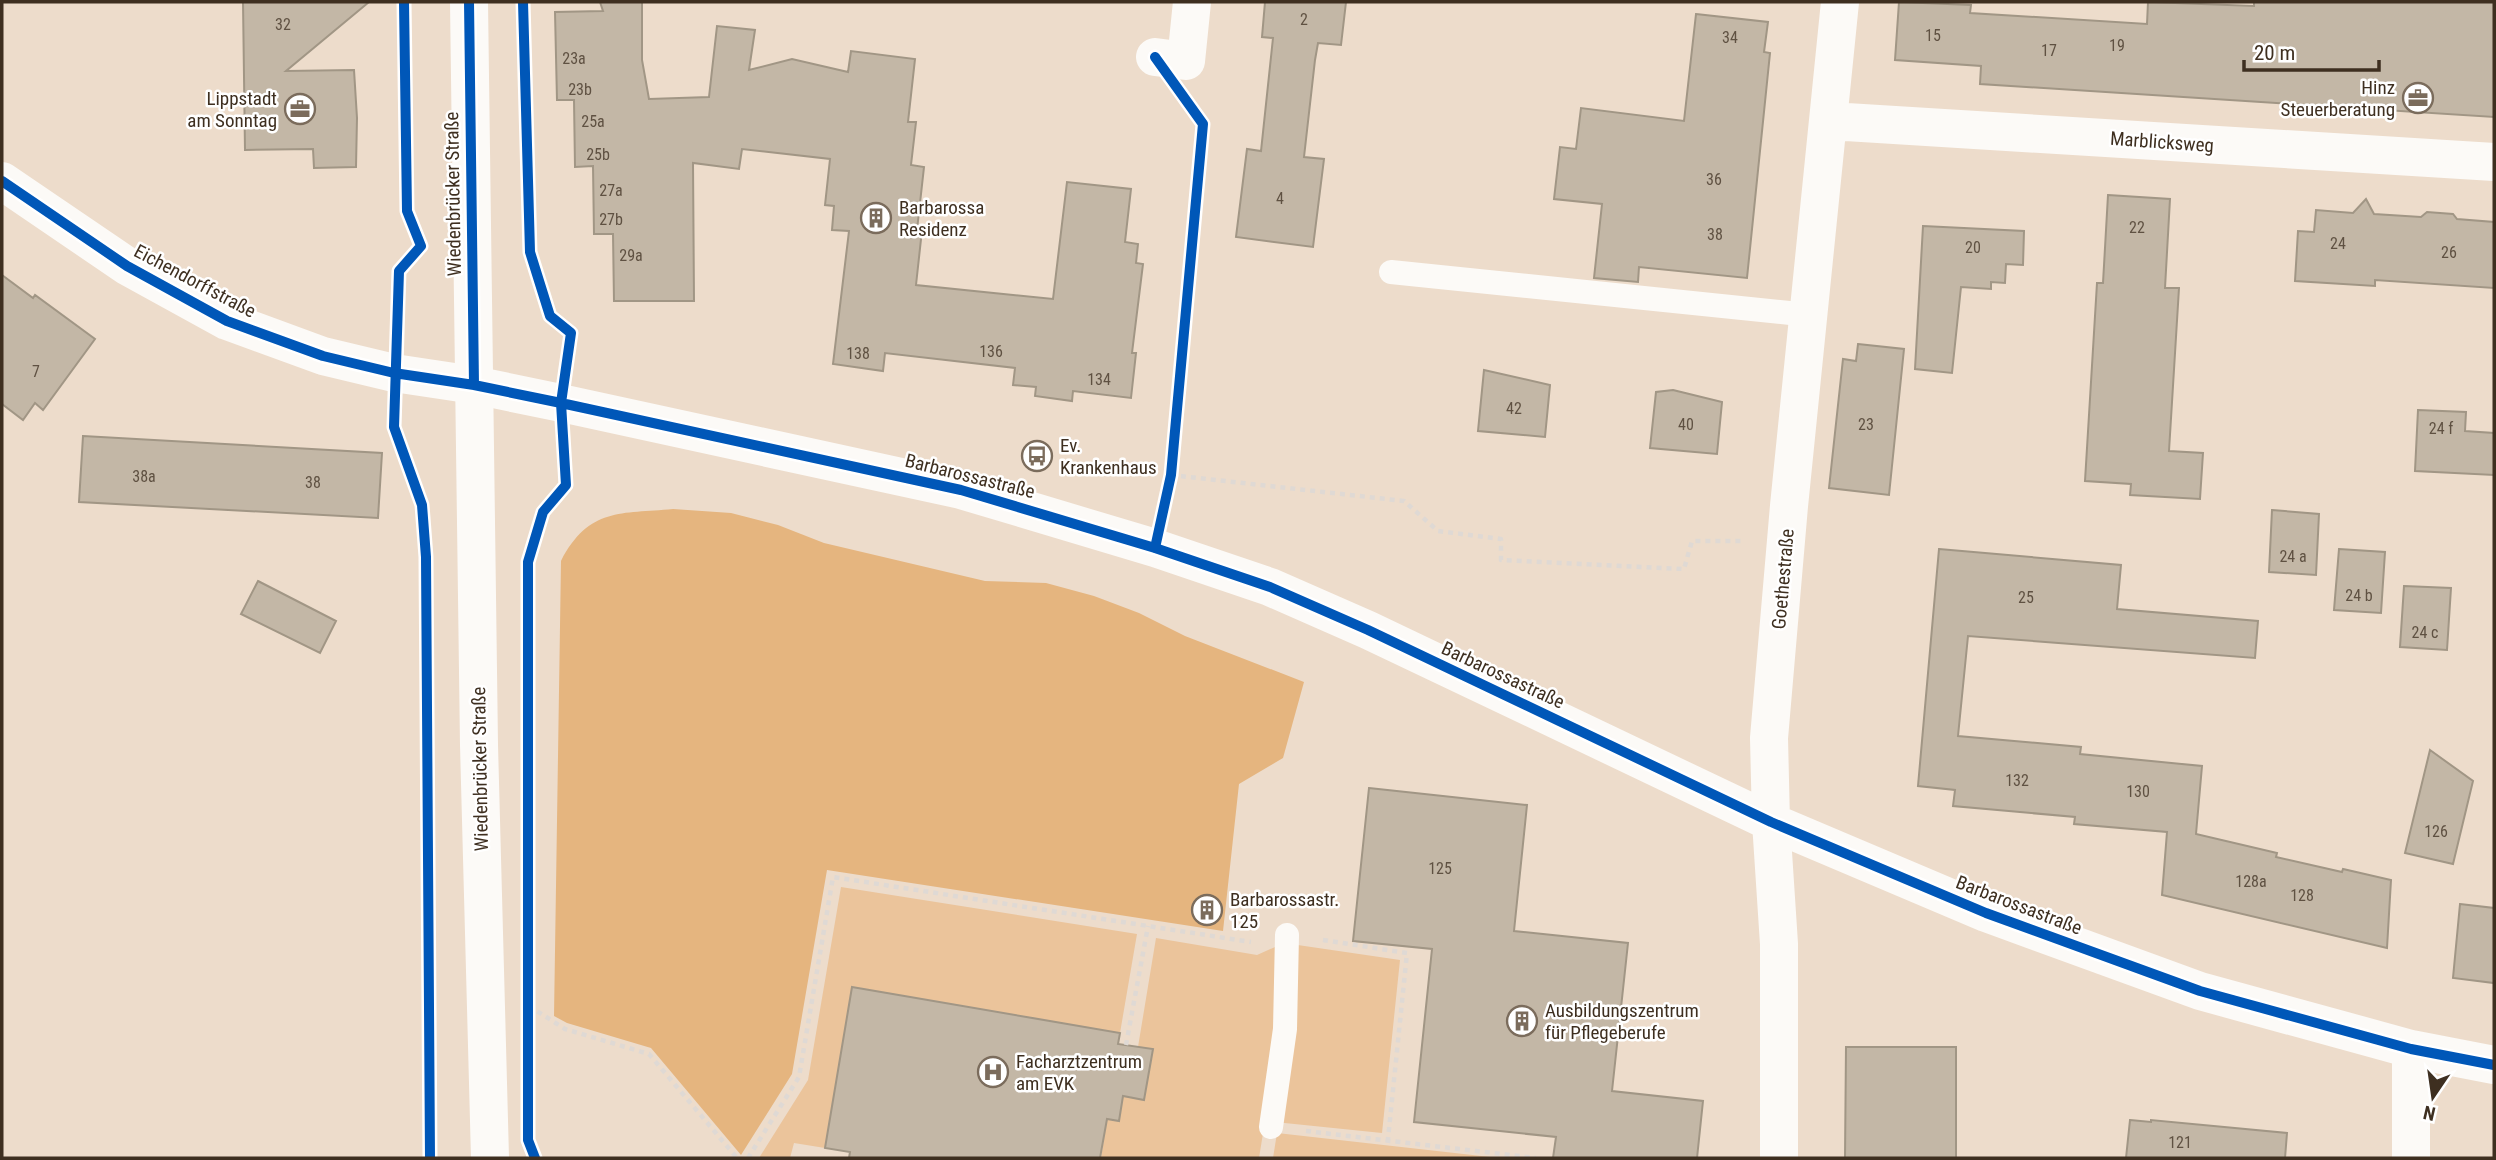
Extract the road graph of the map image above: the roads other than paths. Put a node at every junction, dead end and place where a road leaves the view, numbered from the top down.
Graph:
1 (469, 2) edge
2 (1192, 2) edge
3 (1840, 2) edge
4 (1155, 57) dead end
5 (1830, 121) junction
6 (2494, 162) edge
7 (2, 181) edge
8 (1391, 272) dead end
9 (1809, 315) junction
10 (474, 385) junction
11 (1771, 822) junction
12 (1287, 935) road end
13 (2411, 1049) junction
14 (2494, 1065) edge
15 (1271, 1128) road end
16 (490, 1158) edge
17 (1779, 1158) edge
18 (2410, 1158) edge

1 - 10 street, Wiedenbrücker Straße
2 - 4 street
3 - 5 street, Goethestraße
5 - 6 street, Marblicksweg
5 - 9 street, Goethestraße
7 - 10 street, Eichendorffstraße
8 - 9 lane
9 - 11 street, Goethestraße
10 - 11 street, Barbarossastraße
10 - 16 street, Wiedenbrücker Straße
11 - 13 street, Barbarossastraße
11 - 17 street, Goethestraße
12 - 15 lane
13 - 14 street, Barbarossastraße
13 - 18 street

